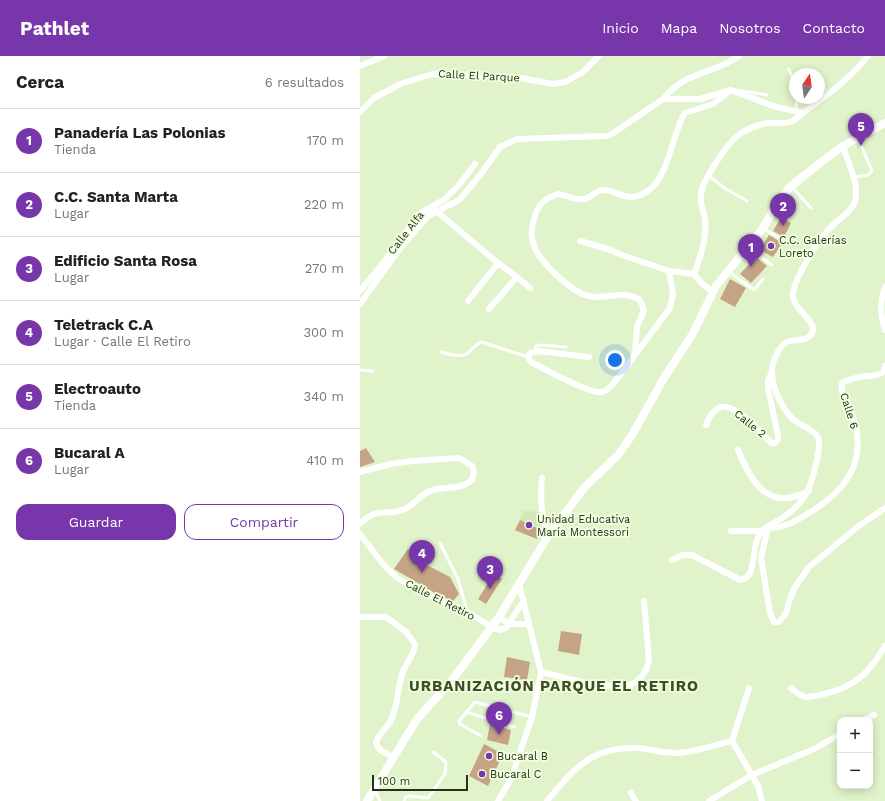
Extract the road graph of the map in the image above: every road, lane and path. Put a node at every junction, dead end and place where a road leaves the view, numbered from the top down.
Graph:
1 (384, 56) edge
2 (599, 56) edge
3 (739, 56) edge
4 (868, 56) edge
5 (360, 66) edge
6 (732, 90) junction
7 (767, 94) dead end
8 (663, 99) junction
9 (796, 104) edge
10 (796, 110) junction
11 (360, 112) edge
12 (803, 113) junction
13 (885, 123) edge
14 (858, 138) junction
15 (843, 146) junction
16 (475, 164) dead end
17 (709, 176) junction
18 (852, 177) junction
19 (791, 186) junction
20 (747, 201) dead end
21 (811, 208) dead end
22 (436, 211) junction
23 (763, 228) junction
24 (580, 242) dead end
25 (787, 242) dead end
26 (747, 247) junction
27 (498, 263) junction
28 (772, 265) dead end
29 (669, 271) junction
30 (727, 271) junction
31 (694, 274) junction
32 (517, 277) junction
33 (763, 279) dead end
34 (885, 287) edge
35 (530, 288) dead end
36 (360, 291) edge
37 (712, 291) junction
38 (468, 301) dead end
39 (360, 304) edge
40 (489, 309) dead end
41 (885, 330) edge
42 (566, 347) dead end
43 (441, 352) dead end
44 (534, 352) junction
45 (635, 354) junction
46 (528, 356) junction
47 (589, 357) dead end
48 (885, 366) edge
49 (360, 370) edge
50 (373, 371) dead end
51 (772, 372) junction
52 (706, 425) dead end
53 (738, 450) dead end
54 (360, 472) edge
55 (542, 478) dead end
56 (809, 491) junction
57 (885, 508) edge
58 (360, 524) edge
59 (765, 529) junction
60 (731, 531) dead end
61 (360, 534) edge
62 (548, 536) junction
63 (440, 543) dead end
64 (672, 560) dead end
65 (519, 584) junction
66 (524, 600) junction
67 (644, 602) dead end
68 (468, 612) junction
69 (360, 617) edge
70 (499, 618) junction
71 (509, 624) junction
72 (530, 624) junction
73 (492, 628) junction
74 (885, 646) edge
75 (542, 672) junction
76 (749, 688) dead end
77 (791, 688) dead end
78 (466, 712) junction
79 (874, 715) dead end
80 (532, 717) junction
81 (870, 717) edge
82 (514, 727) dead end
83 (481, 736) dead end
84 (837, 736) edge
85 (732, 741) junction
86 (433, 752) dead end
87 (393, 757) junction
88 (752, 775) junction
89 (374, 788) junction
90 (631, 793) dead end
91 (367, 801) edge
92 (380, 801) edge
93 (404, 801) edge
94 (498, 801) edge
95 (547, 801) edge
96 (636, 801) edge
97 (708, 801) edge
98 (762, 801) edge

1 - 5 street
2 - 11 street, Calle El Parque
3 - 8 street
4 - 12 street
6 - 7 lane
6 - 8 street
6 - 10 street
6 - 45 street
8 - 22 street
9 - 10 lane
10 - 12 street
12 - 17 street
13 - 14 street
14 - 15 street
14 - 18 lane
15 - 18 street
15 - 19 street
16 - 36 street, Calle Alfa
17 - 20 lane
17 - 31 street
18 - 51 street
19 - 21 lane
19 - 23 street
22 - 27 street
22 - 39 street
23 - 25 lane
23 - 26 street
24 - 29 street
26 - 28 lane
26 - 30 street
27 - 32 street
27 - 38 street
29 - 31 street
29 - 45 street
30 - 33 lane
30 - 37 street
31 - 37 street
32 - 35 street
32 - 40 street
34 - 41 street
37 - 62 street
42 - 44 lane
43 - 46 lane
44 - 46 street
44 - 47 street
45 - 46 street
48 - 59 street, Calle 6
49 - 50 lane
51 - 52 street, Calle 2
51 - 56 street
53 - 56 street
54 - 58 street
55 - 62 street
56 - 59 street
57 - 59 street
59 - 60 street
59 - 64 street
61 - 68 street, Calle El Retiro
62 - 65 street
63 - 68 lane
65 - 66 street
65 - 70 street
66 - 71 street
66 - 72 street
67 - 75 street
68 - 73 street, Calle El Retiro
69 - 87 street
70 - 71 street
70 - 73 street
71 - 72 street
71 - 73 street
72 - 75 street
73 - 87 street
74 - 77 street
75 - 80 street
76 - 85 street
78 - 80 lane
78 - 82 lane
78 - 83 lane
79 - 81 street
80 - 94 street
84 - 88 street
85 - 88 street
85 - 95 street
86 - 93 lane
87 - 89 street
88 - 97 street
88 - 98 street
89 - 91 street
89 - 92 lane
90 - 96 street

